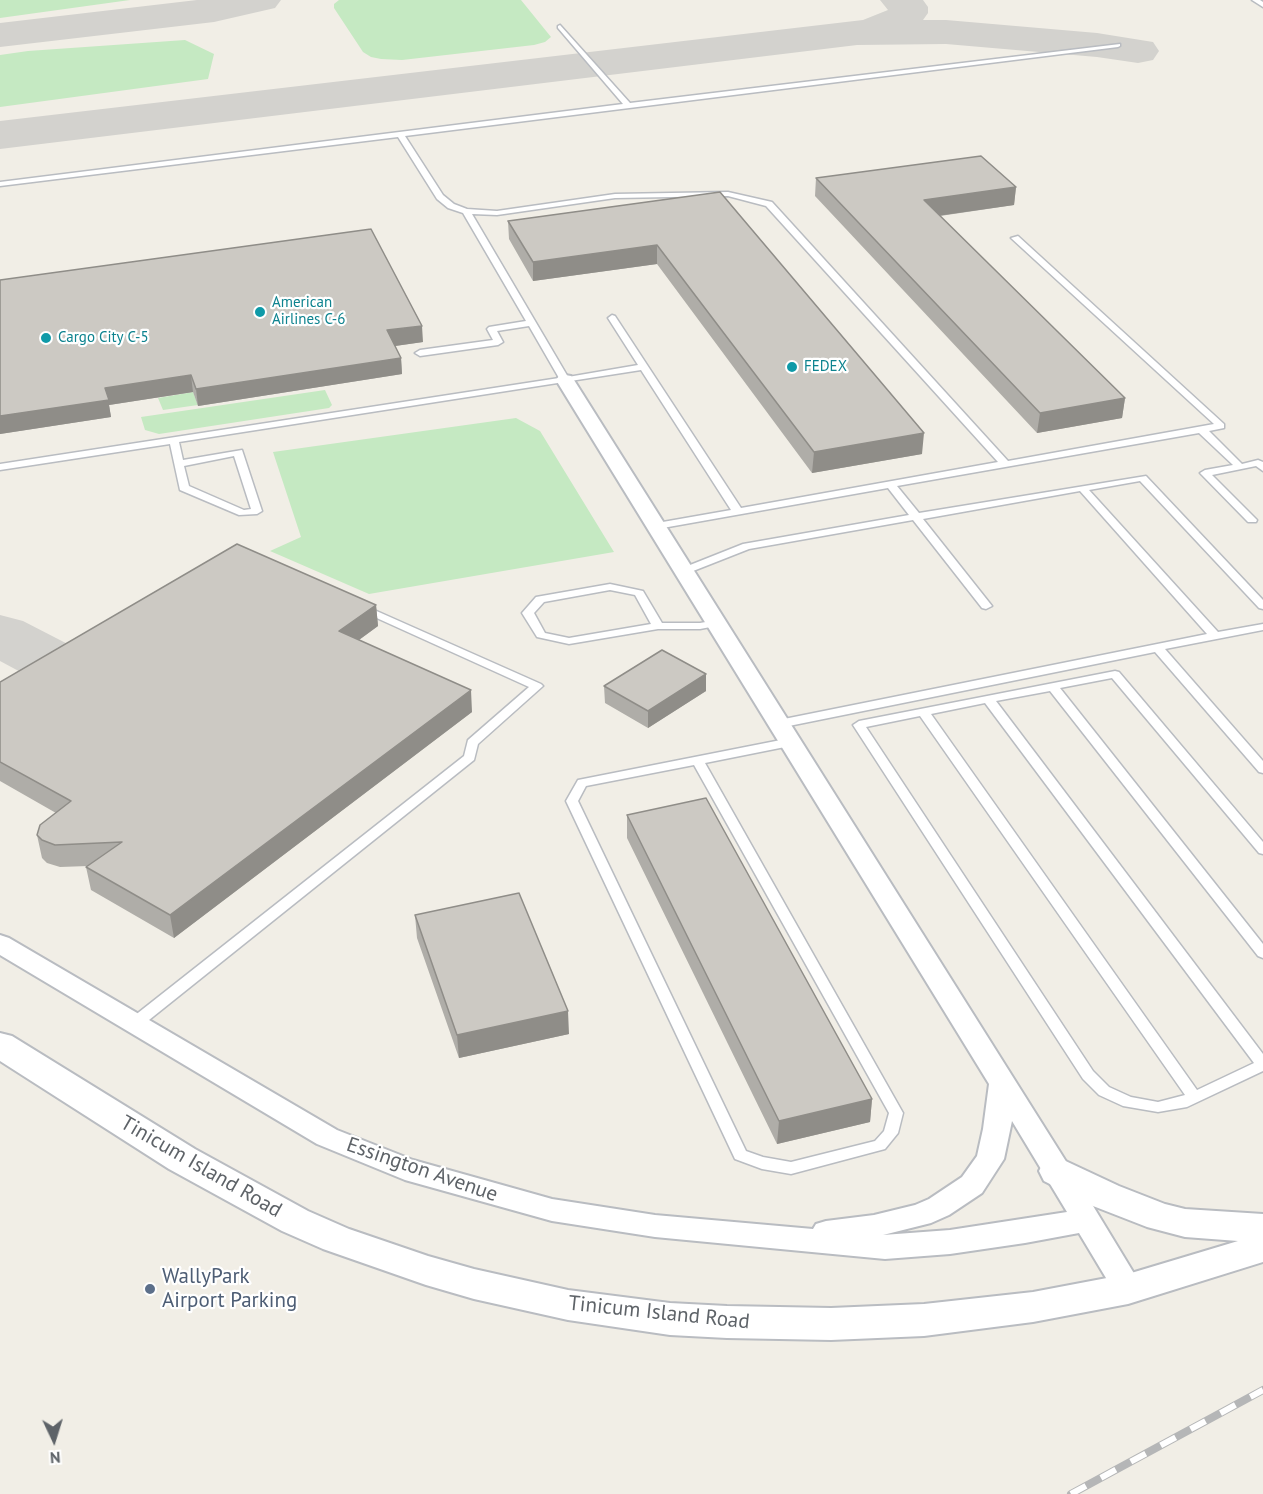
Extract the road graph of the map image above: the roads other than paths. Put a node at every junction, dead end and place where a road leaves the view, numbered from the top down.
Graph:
1 (1255, 0) edge
2 (1263, 5) edge
3 (560, 27) dead end
4 (1118, 45) dead end
5 (628, 106) junction
6 (401, 135) junction
7 (0, 184) edge
8 (466, 211) junction
9 (1015, 238) dead end
10 (612, 318) dead end
11 (532, 323) junction
12 (420, 353) dead end
13 (644, 367) junction
14 (565, 380) junction
15 (1202, 430) junction
16 (174, 440) junction
17 (179, 464) junction
18 (1006, 465) junction
19 (1240, 466) junction
20 (0, 467) edge
21 (1263, 468) edge
22 (891, 485) junction
23 (1082, 488) junction
24 (738, 512) junction
25 (917, 517) junction
26 (1252, 520) dead end
27 (657, 526) junction
28 (684, 571) junction
29 (346, 600) edge
30 (986, 606) dead end
31 (1263, 606) edge
32 (717, 623) junction
33 (658, 626) junction
34 (1263, 627) edge
35 (1215, 636) junction
36 (1157, 647) junction
37 (1052, 686) junction
38 (988, 699) junction
39 (922, 712) junction
40 (785, 733) junction
41 (698, 760) junction
42 (1263, 769) edge
43 (1263, 850) edge
44 (0, 944) edge
45 (1263, 953) edge
46 (134, 1024) junction
47 (0, 1045) edge
48 (1263, 1065) edge
49 (1002, 1085) junction
50 (1194, 1097) junction
51 (1057, 1171) junction
52 (1087, 1220) junction
53 (1263, 1228) edge
54 (786, 1236) junction
55 (1263, 1247) edge
56 (1128, 1289) junction

1 - 2 lane
3 - 5 lane
4 - 5 lane
5 - 6 lane
6 - 7 lane
6 - 8 lane
8 - 11 lane
8 - 18 lane
9 - 15 lane
10 - 13 lane
11 - 12 lane
11 - 14 lane
13 - 14 lane
13 - 24 lane
14 - 16 lane
14 - 27 street
15 - 18 lane
15 - 19 lane
16 - 17 lane
16 - 20 lane
17 - 17 lane
18 - 22 lane
19 - 21 lane
19 - 26 lane
22 - 24 lane
22 - 25 lane
23 - 25 lane
23 - 31 lane
23 - 35 lane
24 - 27 lane
25 - 28 lane
25 - 30 lane
27 - 28 street
28 - 32 street
29 - 46 lane
32 - 33 lane
32 - 40 street
33 - 33 lane
34 - 35 lane
35 - 36 lane
36 - 40 lane
36 - 42 lane
37 - 38 lane
37 - 43 lane
37 - 45 lane
38 - 39 lane
38 - 48 lane
39 - 50 lane
39 - 50 lane
40 - 41 lane
40 - 49 street
41 - 41 lane
44 - 46 street, Essington Avenue
46 - 54 street, Essington Avenue
47 - 56 street, Tinicum Island Road
48 - 50 lane
49 - 51 street
49 - 54 street
51 - 52 street
51 - 53 street
52 - 54 street
52 - 56 street
55 - 56 street, Tinicum Island Road

